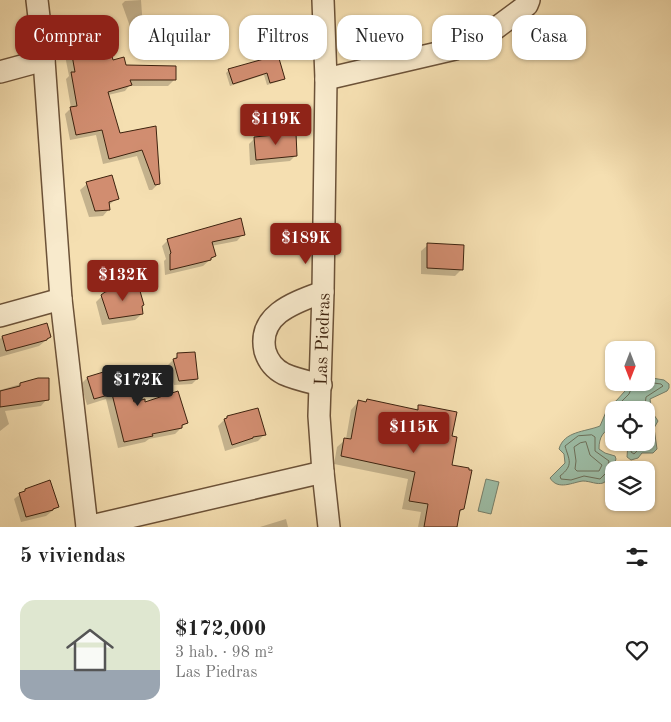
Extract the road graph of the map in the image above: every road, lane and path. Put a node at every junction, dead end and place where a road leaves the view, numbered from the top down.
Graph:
1 (37, 0) edge
2 (323, 0) edge
3 (529, 0) edge
4 (39, 15) edge
5 (44, 60) joint
6 (0, 72) edge
7 (326, 79) junction
8 (323, 292) junction
9 (60, 300) junction
10 (0, 316) edge
11 (321, 385) junction
12 (323, 472) junction
13 (87, 527) edge
14 (329, 527) edge

1 - 4 street
2 - 7 street, Las Piedras
3 - 7 street
5 - 6 street
5 - 9 street
7 - 8 street, Las Piedras
8 - 11 street, Las Piedras
8 - 11 street
9 - 10 street
9 - 13 street
11 - 12 street, Las Piedras
12 - 13 street
12 - 14 street, Las Piedras

